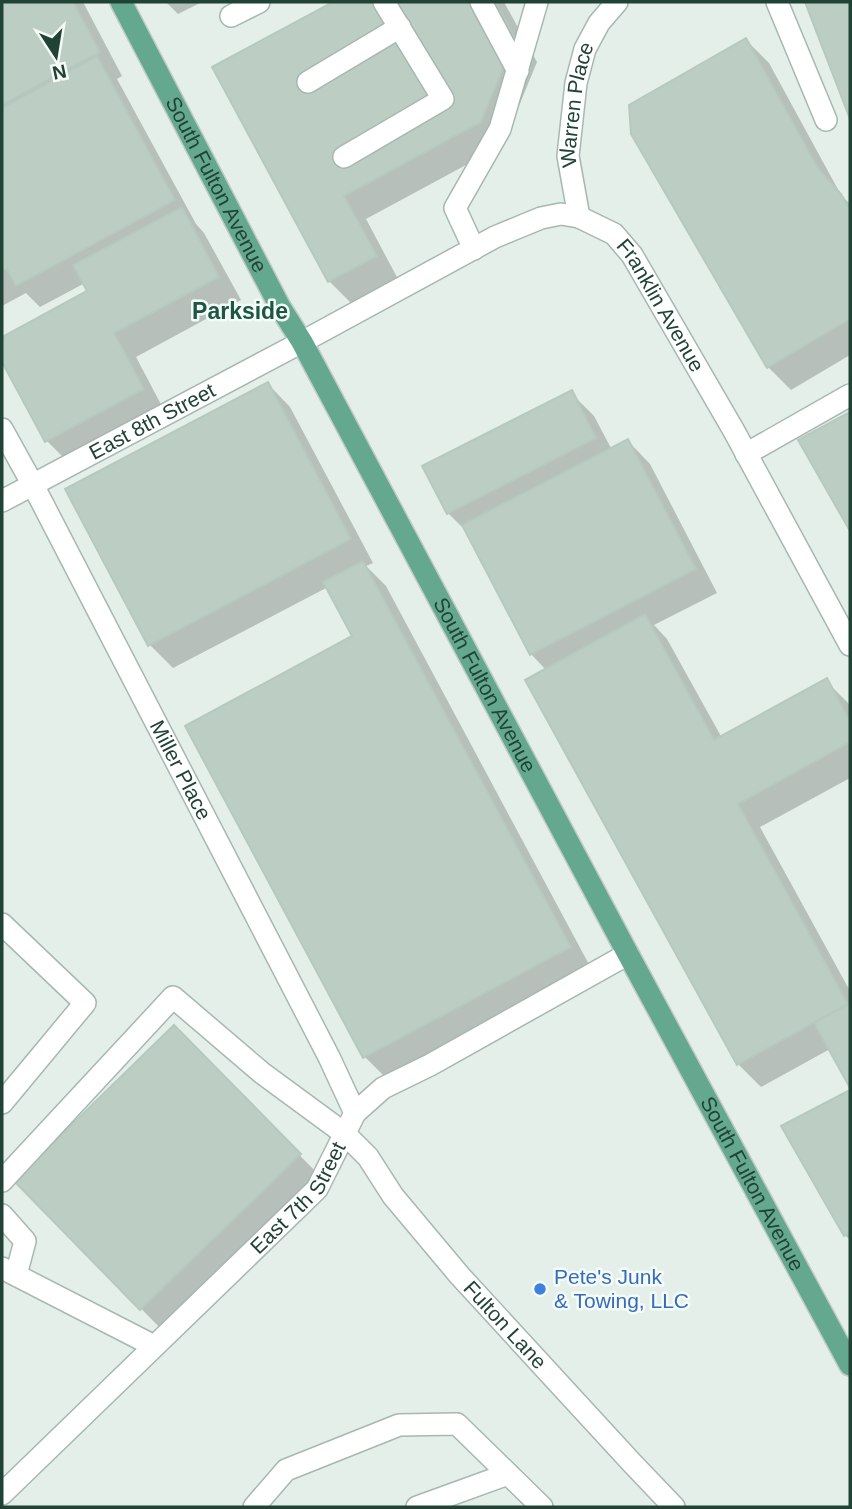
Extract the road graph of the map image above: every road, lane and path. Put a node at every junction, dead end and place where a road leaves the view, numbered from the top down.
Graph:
1 (121, 2) edge
2 (259, 2) edge
3 (384, 2) edge
4 (481, 2) edge
5 (537, 2) edge
6 (617, 2) edge
7 (777, 2) edge
8 (231, 16) dead end
9 (400, 27) junction
10 (518, 71) junction
11 (308, 82) dead end
12 (826, 120) dead end
13 (344, 157) dead end
14 (579, 217) junction
15 (474, 249) junction
16 (302, 342) junction
17 (850, 394) edge
18 (2, 429) edge
19 (746, 454) junction
20 (33, 485) junction
21 (2, 501) edge
22 (850, 645) edge
23 (2, 924) edge
24 (628, 954) junction
25 (2, 1103) edge
26 (355, 1113) junction
27 (345, 1134) junction
28 (2, 1181) edge
29 (2, 1215) edge
30 (9, 1271) edge
31 (155, 1346) junction
32 (850, 1364) edge
33 (508, 1474) junction
34 (2, 1494) edge
35 (254, 1507) edge
36 (417, 1507) edge
37 (542, 1507) edge
38 (674, 1507) edge

1 - 16 main road, South Fulton Avenue
2 - 8 street
3 - 9 street
4 - 10 street
5 - 10 street
6 - 14 street, Warren Place
7 - 12 street
9 - 11 street
9 - 13 street
10 - 15 street
14 - 15 street, Franklin Avenue
14 - 19 street, Franklin Avenue
15 - 16 street, Franklin Avenue
16 - 20 street, East 8th Street
16 - 24 main road, South Fulton Avenue
17 - 19 street
18 - 20 street, Miller Place
19 - 22 street, Franklin Avenue
20 - 21 street, East 8th Street
20 - 26 street, Miller Place
23 - 25 street
24 - 26 street, East 7th Street
24 - 32 main road, South Fulton Avenue
26 - 27 street, East 7th Street
27 - 28 street, Fulton Lane
27 - 31 street, East 7th Street
27 - 38 street, Fulton Lane
29 - 30 street
30 - 31 street
31 - 34 street, East 7th Street
33 - 35 street
33 - 36 street
33 - 37 street

